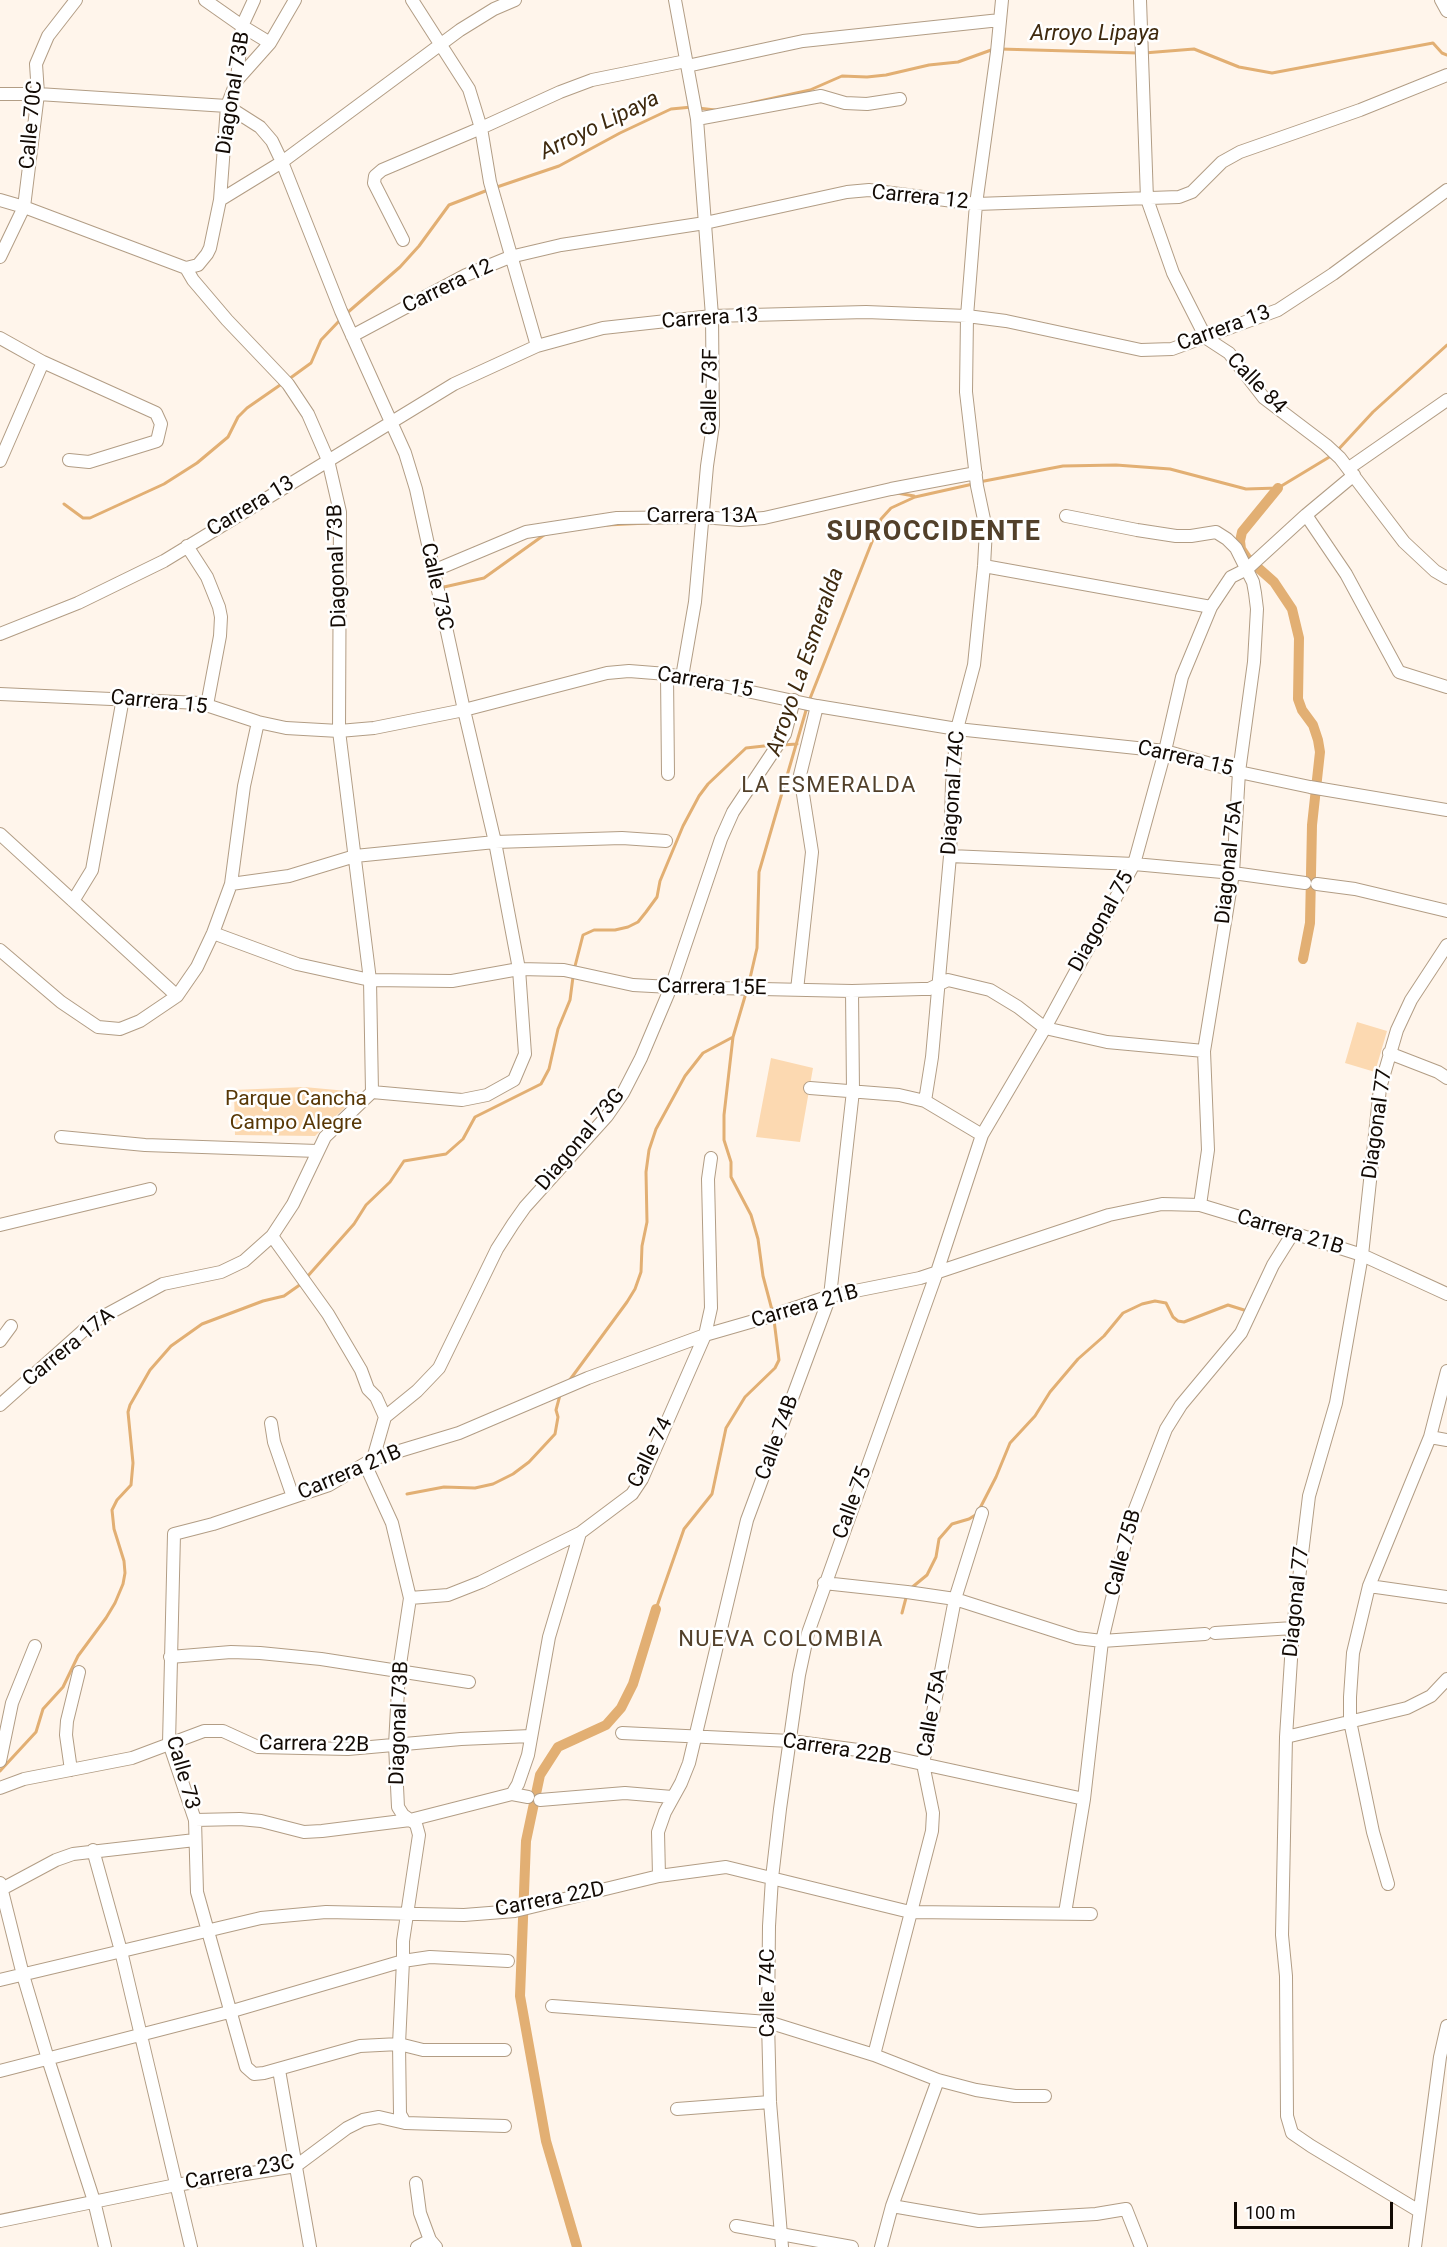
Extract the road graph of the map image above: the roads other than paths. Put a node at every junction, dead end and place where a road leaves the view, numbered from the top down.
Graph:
1 (76, 0) edge
2 (205, 0) edge
3 (254, 0) edge
4 (295, 0) edge
5 (412, 0) edge
6 (515, 0) edge
7 (675, 0) edge
8 (1002, 0) edge
9 (1140, 0) edge
10 (1441, 0) edge
11 (1447, 11) edge
12 (1000, 20) junction
13 (242, 26) junction
14 (270, 42) junction
15 (440, 44) junction
16 (687, 64) junction
17 (1447, 75) edge
18 (237, 80) junction
19 (0, 94) edge
20 (38, 94) junction
21 (900, 99) dead end
22 (227, 106) junction
23 (696, 111) junction
24 (482, 128) junction
25 (282, 162) junction
26 (1447, 190) edge
27 (1147, 199) junction
28 (0, 200) edge
29 (220, 200) junction
30 (976, 204) junction
31 (24, 207) junction
32 (705, 223) junction
33 (403, 240) dead end
34 (0, 256) edge
35 (510, 257) junction
36 (186, 268) junction
37 (712, 316) junction
38 (967, 316) junction
39 (352, 336) junction
40 (0, 338) edge
41 (1206, 338) junction
42 (537, 346) junction
43 (43, 362) junction
44 (1447, 400) edge
45 (391, 421) junction
46 (69, 460) dead end
47 (328, 460) junction
48 (0, 461) edge
49 (1352, 471) junction
50 (977, 479) junction
51 (1306, 515) junction
52 (1066, 516) dead end
53 (702, 519) junction
54 (187, 546) junction
55 (1251, 565) junction
56 (984, 566) junction
57 (433, 571) junction
58 (1447, 578) edge
59 (1211, 607) junction
60 (0, 634) edge
61 (667, 674) junction
62 (682, 677) junction
63 (1447, 687) edge
64 (0, 694) edge
65 (123, 698) junction
66 (796, 701) junction
67 (207, 705) junction
68 (815, 706) junction
69 (464, 710) junction
70 (258, 722) junction
71 (957, 729) junction
72 (339, 731) junction
73 (1165, 751) junction
74 (1239, 772) junction
75 (668, 774) dead end
76 (1447, 810) edge
77 (0, 834) edge
78 (666, 841) dead end
79 (495, 842) junction
80 (355, 856) junction
81 (950, 856) junction
82 (1134, 864) junction
83 (1233, 873) junction
84 (231, 884) junction
85 (73, 901) junction
86 (1447, 911) edge
87 (213, 933) junction
88 (1447, 945) edge
89 (0, 950) edge
90 (519, 969) junction
91 (370, 980) junction
92 (937, 983) junction
93 (671, 987) junction
94 (797, 990) junction
95 (852, 991) junction
96 (177, 996) junction
97 (1045, 1028) junction
98 (1204, 1051) junction
99 (1389, 1053) junction
100 (1447, 1078) edge
101 (810, 1088) dead end
102 (853, 1091) junction
103 (372, 1092) junction
104 (925, 1101) junction
105 (982, 1135) junction
106 (61, 1137) dead end
107 (317, 1151) junction
108 (711, 1158) dead end
109 (150, 1189) dead end
110 (1200, 1205) junction
111 (0, 1225) edge
112 (1293, 1233) junction
113 (272, 1236) junction
114 (1362, 1256) junction
115 (937, 1272) junction
116 (1447, 1294) edge
117 (830, 1296) junction
118 (11, 1326) dead end
119 (705, 1335) junction
120 (0, 1341) edge
121 (1447, 1371) edge
122 (0, 1405) edge
123 (385, 1417) junction
124 (271, 1423) dead end
125 (1430, 1437) junction
126 (1447, 1440) edge
127 (369, 1461) junction
128 (293, 1497) junction
129 (982, 1513) dead end
130 (580, 1533) junction
131 (174, 1534) joint
132 (824, 1583) junction
133 (1369, 1586) junction
134 (1447, 1597) edge
135 (410, 1598) junction
136 (955, 1599) junction
137 (1293, 1628) junction
138 (1102, 1641) junction
139 (35, 1646) dead end
140 (170, 1657) junction
141 (399, 1671) junction
142 (79, 1672) dead end
143 (1447, 1679) edge
144 (469, 1683) dead end
145 (1350, 1721) junction
146 (622, 1734) dead end
147 (531, 1736) junction
148 (695, 1736) junction
149 (1286, 1737) junction
150 (791, 1741) junction
151 (169, 1743) junction
152 (395, 1745) junction
153 (0, 1761) edge
154 (923, 1764) junction
155 (70, 1770) junction
156 (0, 1788) edge
157 (512, 1794) junction
158 (672, 1797) junction
159 (1084, 1799) junction
160 (195, 1820) junction
161 (410, 1820) junction
162 (195, 1840) junction
163 (93, 1850) junction
164 (659, 1876) junction
165 (772, 1878) junction
166 (1388, 1884) dead end
167 (1, 1887) edge
168 (910, 1912) junction
169 (1065, 1912) junction
170 (407, 1914) junction
171 (1090, 1914) dead end
172 (207, 1930) junction
173 (121, 1951) junction
174 (404, 1961) junction
175 (508, 1961) dead end
176 (23, 1975) junction
177 (0, 1980) edge
178 (552, 2006) dead end
179 (229, 2012) junction
180 (768, 2022) junction
181 (1447, 2026) edge
182 (141, 2035) junction
183 (399, 2044) junction
184 (505, 2050) dead end
185 (874, 2055) junction
186 (48, 2059) junction
187 (279, 2070) junction
188 (0, 2071) edge
189 (938, 2079) junction
190 (1045, 2096) dead end
191 (770, 2102) junction
192 (677, 2109) dead end
193 (405, 2123) junction
194 (505, 2126) dead end
195 (296, 2166) junction
196 (416, 2183) dead end
197 (176, 2185) junction
198 (94, 2200) junction
199 (892, 2206) junction
200 (1419, 2211) junction
201 (0, 2221) edge
202 (736, 2226) dead end
203 (781, 2241) edge
204 (433, 2244) edge
205 (105, 2247) edge
206 (191, 2247) edge
207 (310, 2247) edge
208 (417, 2247) edge
209 (852, 2247) edge
210 (881, 2247) edge
211 (1141, 2247) edge
212 (1415, 2247) edge

1 - 20 street, Calle 70C
2 - 13 street
3 - 13 street, Diagonal 73B
4 - 14 street
5 - 15 street
6 - 15 street
7 - 16 street, Calle 73F
8 - 12 street, Diagonal 74C
9 - 27 street, Calle 84
10 - 11 street
12 - 16 street
12 - 30 street, Diagonal 74C
13 - 14 street
13 - 18 street, Diagonal 73B
14 - 18 street
15 - 24 street
15 - 25 street
16 - 23 street, Calle 73F
16 - 24 street
17 - 27 street, Carrera 12
18 - 22 street, Diagonal 73B
19 - 20 street
20 - 22 street
20 - 31 street, Calle 70C
21 - 23 street
22 - 25 street, Calle 73C
22 - 29 street, Diagonal 73B
23 - 32 street, Calle 73F
24 - 33 street
24 - 35 street
25 - 29 street
25 - 39 street, Calle 73C
26 - 41 street, Carrera 13
27 - 30 street, Carrera 12
27 - 41 street, Calle 84
28 - 31 street
29 - 36 street, Diagonal 73B
30 - 32 street, Carrera 12
30 - 38 street, Diagonal 74C
31 - 34 street, Calle 70C
31 - 36 street
32 - 35 street, Carrera 12
32 - 37 street, Calle 73F
35 - 39 street, Carrera 12
35 - 42 street
36 - 47 street, Diagonal 73B
37 - 38 street, Carrera 13
37 - 42 street, Carrera 13
37 - 53 street, Calle 73F
38 - 41 street, Carrera 13
38 - 50 street, Diagonal 74C
39 - 45 street, Calle 73C
40 - 43 street
41 - 49 street, Calle 84
42 - 45 street, Carrera 13
43 - 46 street
43 - 48 street
44 - 49 street, Diagonal 75
45 - 47 street, Carrera 13
45 - 57 street, Calle 73C
47 - 54 street, Carrera 13
47 - 72 street, Diagonal 73B
49 - 51 street, Diagonal 75
49 - 58 street, Calle 84
50 - 53 street, Carrera 13A
50 - 56 street, Diagonal 74C
51 - 55 street, Diagonal 75
51 - 63 street
52 - 55 street, Diagonal 75A
53 - 57 street, Carrera 13A
53 - 62 street, Calle 73F
54 - 60 street, Carrera 13
54 - 67 street
55 - 59 street, Diagonal 75
55 - 74 street, Diagonal 75A
56 - 59 street
56 - 71 street, Diagonal 74C
57 - 69 street, Calle 73C
59 - 73 street, Diagonal 75
61 - 62 street, Carrera 15
61 - 69 street, Carrera 15
61 - 75 street
62 - 66 street, Carrera 15
64 - 65 street, Carrera 15
65 - 67 street, Carrera 15
65 - 85 street
66 - 68 street, Carrera 15
66 - 93 street, Diagonal 73G
67 - 70 street, Carrera 15
68 - 71 street, Carrera 15
68 - 94 street
69 - 72 street, Carrera 15
69 - 79 street, Calle 73C
70 - 72 street, Carrera 15
70 - 84 street
71 - 73 street, Carrera 15
71 - 81 street, Diagonal 74C
72 - 80 street, Diagonal 73B
73 - 74 street, Carrera 15
73 - 82 street, Diagonal 75
74 - 76 street, Carrera 15
74 - 83 street, Diagonal 75A
77 - 85 street
78 - 79 street
79 - 80 street
79 - 90 street, Calle 73C
80 - 84 street
80 - 91 street, Diagonal 73B
81 - 82 street
81 - 92 street, Diagonal 74C
82 - 83 street
82 - 97 street, Diagonal 75
83 - 86 street
83 - 98 street, Diagonal 75A
84 - 87 street
85 - 96 street
87 - 91 street, Carrera 15E
87 - 96 street
88 - 99 street, Diagonal 77
89 - 96 street
90 - 91 street, Carrera 15E
90 - 93 street, Carrera 15E
90 - 103 street, Calle 73C
91 - 103 street, Diagonal 73B
92 - 95 street, Carrera 15E
92 - 97 street, Carrera 15E
92 - 104 street, Diagonal 74C
93 - 94 street, Carrera 15E
93 - 123 street, Diagonal 73G
94 - 95 street, Carrera 15E
95 - 102 street, Calle 74B
97 - 98 street, Carrera 15E
97 - 105 street, Diagonal 75
98 - 110 street, Diagonal 75A
99 - 100 street
99 - 114 street, Diagonal 77
101 - 102 street
102 - 104 street
102 - 117 street, Calle 74B
103 - 107 street, Carrera 17A
104 - 105 street
105 - 115 street, Diagonal 75
106 - 107 street
107 - 113 street, Carrera 17A
108 - 119 street, Calle 74
109 - 111 street
110 - 112 street, Carrera 21B
110 - 115 street, Carrera 21B
112 - 114 street, Carrera 21B
112 - 138 street, Calle 75B
113 - 122 street, Carrera 17A
113 - 123 street
114 - 116 street, Carrera 21B
114 - 137 street, Diagonal 77
115 - 117 street, Carrera 21B
115 - 132 street, Calle 75
117 - 119 street, Carrera 21B
117 - 148 street, Calle 74B
118 - 120 street
119 - 127 street, Carrera 21B
119 - 130 street, Calle 74
121 - 125 street
123 - 127 street
124 - 128 street
125 - 126 street
125 - 133 street
127 - 128 street, Carrera 21B
127 - 135 street, Diagonal 73B
128 - 131 street, Carrera 21B
129 - 136 street, Calle 75A
130 - 135 street, Calle 74
130 - 147 street
131 - 140 street, Calle 73
132 - 136 street
132 - 150 street, Calle 75
133 - 134 street
133 - 145 street
135 - 141 street, Diagonal 73B
136 - 138 street
136 - 154 street, Calle 75A
137 - 138 street
137 - 149 street, Diagonal 77
138 - 159 street, Calle 75B
139 - 153 street
140 - 141 street
140 - 151 street, Calle 73
141 - 144 street
141 - 152 street, Diagonal 73B
142 - 155 street
143 - 145 street
145 - 149 street
145 - 166 street
146 - 148 street, Carrera 22B
147 - 152 street, Carrera 22B
147 - 157 street
148 - 150 street, Carrera 22B
148 - 158 street, Calle 74B
149 - 200 street, Diagonal 77
150 - 154 street, Carrera 22B
150 - 165 street, Calle 74C
151 - 152 street, Carrera 22B
151 - 155 street, Carrera 22B
151 - 160 street, Calle 73
152 - 161 street, Diagonal 73B
154 - 159 street, Carrera 22B
154 - 168 street, Calle 75A
155 - 156 street, Carrera 22B
157 - 158 street
157 - 161 street
158 - 164 street, Calle 74B
159 - 169 street, Calle 75B
160 - 161 street
160 - 162 street, Calle 73
161 - 170 street, Diagonal 73B
162 - 163 street
162 - 172 street, Calle 73
163 - 167 street
163 - 173 street
164 - 165 street, Carrera 22D
164 - 170 street, Carrera 22D
165 - 168 street, Carrera 22D
165 - 180 street, Calle 74C
167 - 176 street
168 - 169 street, Carrera 22D
168 - 185 street, Calle 75A
169 - 171 street, Carrera 22D
170 - 172 street, Carrera 22D
170 - 174 street, Diagonal 73B
172 - 173 street, Carrera 22D
172 - 179 street, Calle 73
173 - 176 street, Carrera 22D
173 - 182 street
174 - 175 street
174 - 179 street
174 - 183 street, Diagonal 73B
176 - 177 street, Carrera 22D
176 - 186 street
178 - 180 street
179 - 182 street
179 - 187 street, Calle 73
180 - 185 street
180 - 191 street, Calle 74C
181 - 200 street
182 - 186 street
182 - 197 street
183 - 184 street
183 - 187 street
183 - 193 street, Diagonal 73B
185 - 189 street
186 - 188 street
186 - 198 street
187 - 195 street
189 - 190 street
189 - 199 street
191 - 192 street
191 - 203 street, Calle 74C
193 - 194 street, Carrera 23C
193 - 195 street, Carrera 23C
195 - 197 street, Carrera 23C
195 - 207 street
196 - 204 street
197 - 198 street, Carrera 23C
197 - 206 street
198 - 201 street, Carrera 23C
198 - 205 street
199 - 210 street
199 - 211 street
200 - 212 street
202 - 203 street
203 - 209 street
204 - 208 street

